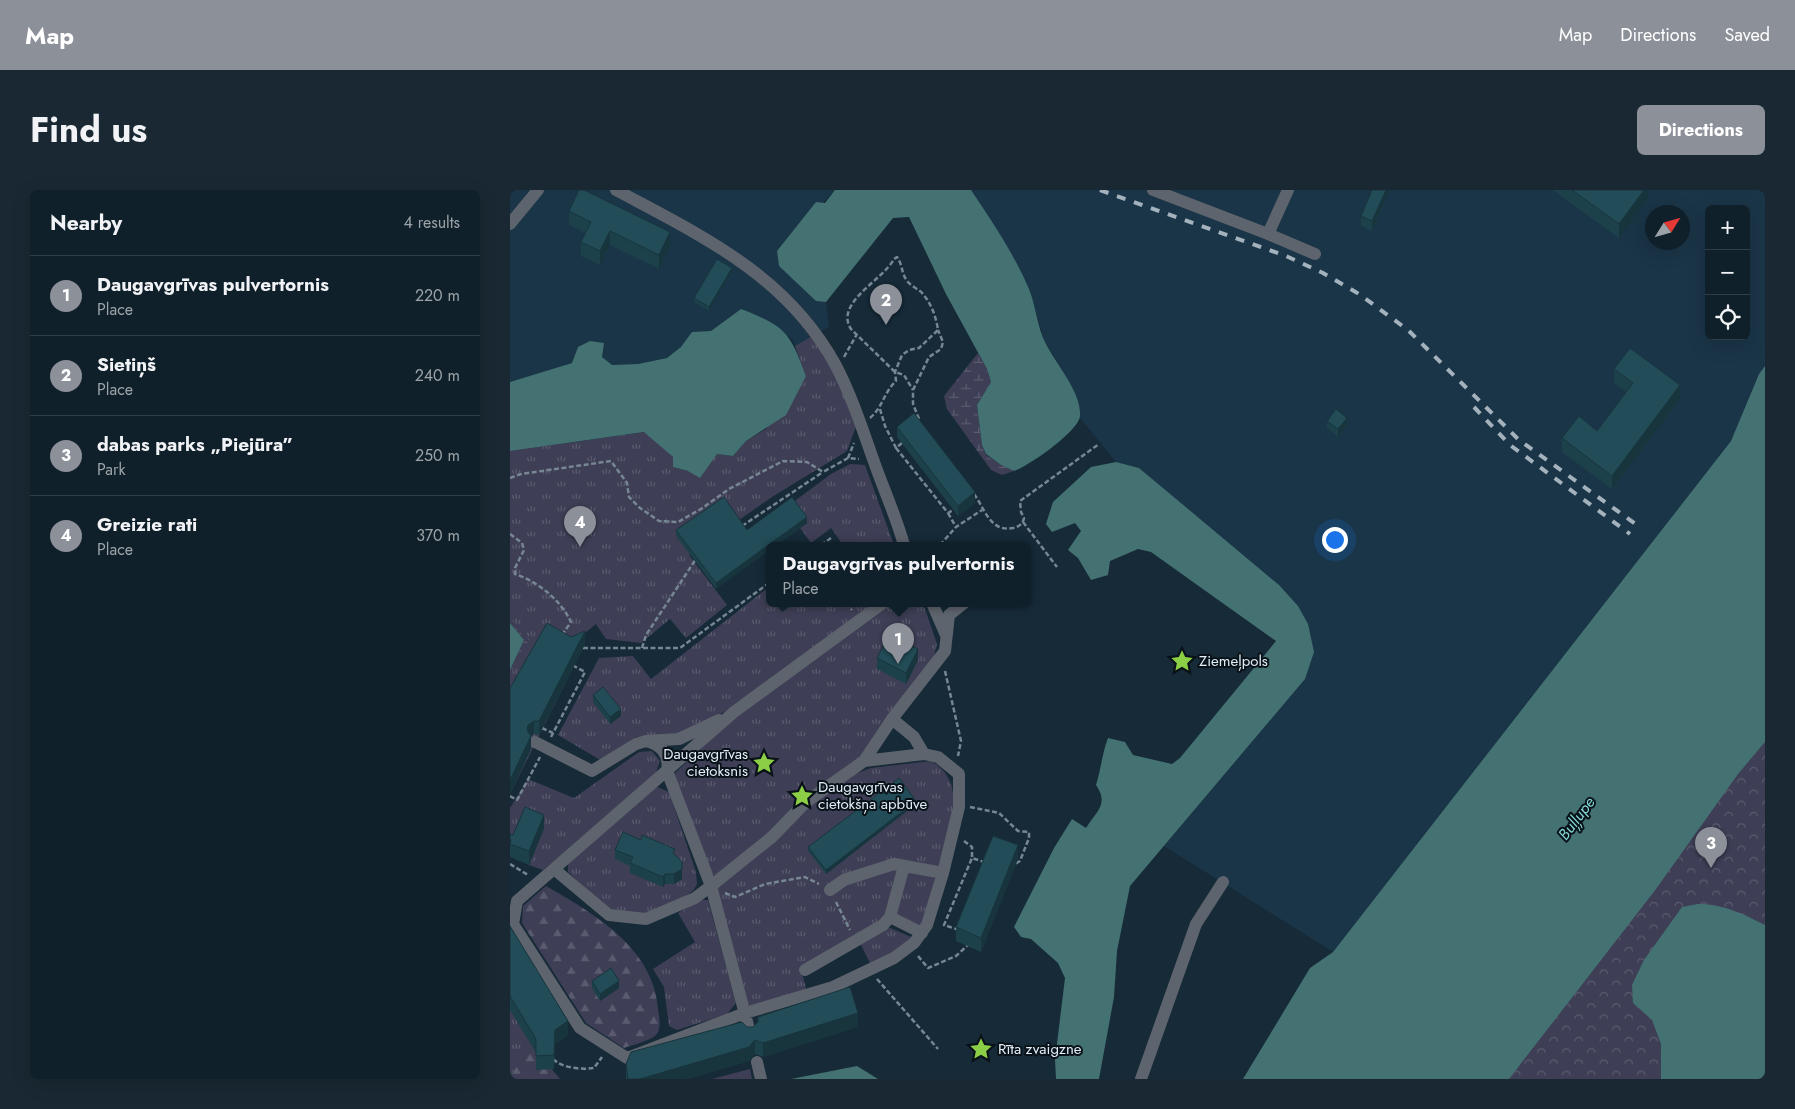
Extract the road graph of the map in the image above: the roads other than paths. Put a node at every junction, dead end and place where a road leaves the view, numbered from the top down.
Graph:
1 (538, 190) edge
2 (616, 190) edge
3 (1153, 190) edge
4 (1288, 190) edge
5 (510, 224) edge
6 (1268, 234) junction
7 (1315, 254) dead end
8 (903, 542) edge
9 (878, 607) edge
10 (934, 607) edge
11 (959, 607) edge
12 (947, 638) junction
13 (734, 712) junction
14 (892, 719) junction
15 (646, 741) junction
16 (540, 745) road end
17 (924, 754) junction
18 (864, 761) junction
19 (667, 771) junction
20 (904, 866) junction
21 (554, 869) junction
22 (943, 873) junction
23 (1223, 882) dead end
24 (711, 886) junction
25 (830, 890) dead end
26 (890, 917) junction
27 (922, 933) junction
28 (805, 970) dead end
29 (745, 1013) junction
30 (750, 1033) edge
31 (757, 1062) dead end
32 (761, 1079) edge
33 (1141, 1079) edge

1 - 5 lane
2 - 8 lane
3 - 6 lane
4 - 6 lane
6 - 7 lane
9 - 13 lane
10 - 12 lane
11 - 12 lane
12 - 14 lane
13 - 15 lane
13 - 19 lane
14 - 17 lane
14 - 18 lane
15 - 16 lane
15 - 19 lane
17 - 18 lane
17 - 22 lane
18 - 24 lane
19 - 21 lane
19 - 24 lane
20 - 22 lane
20 - 25 lane
20 - 26 lane
21 - 24 lane
21 - 29 lane
22 - 27 lane
23 - 33 lane
24 - 29 lane
26 - 27 lane
26 - 28 lane
27 - 29 lane
29 - 30 lane
31 - 32 lane

